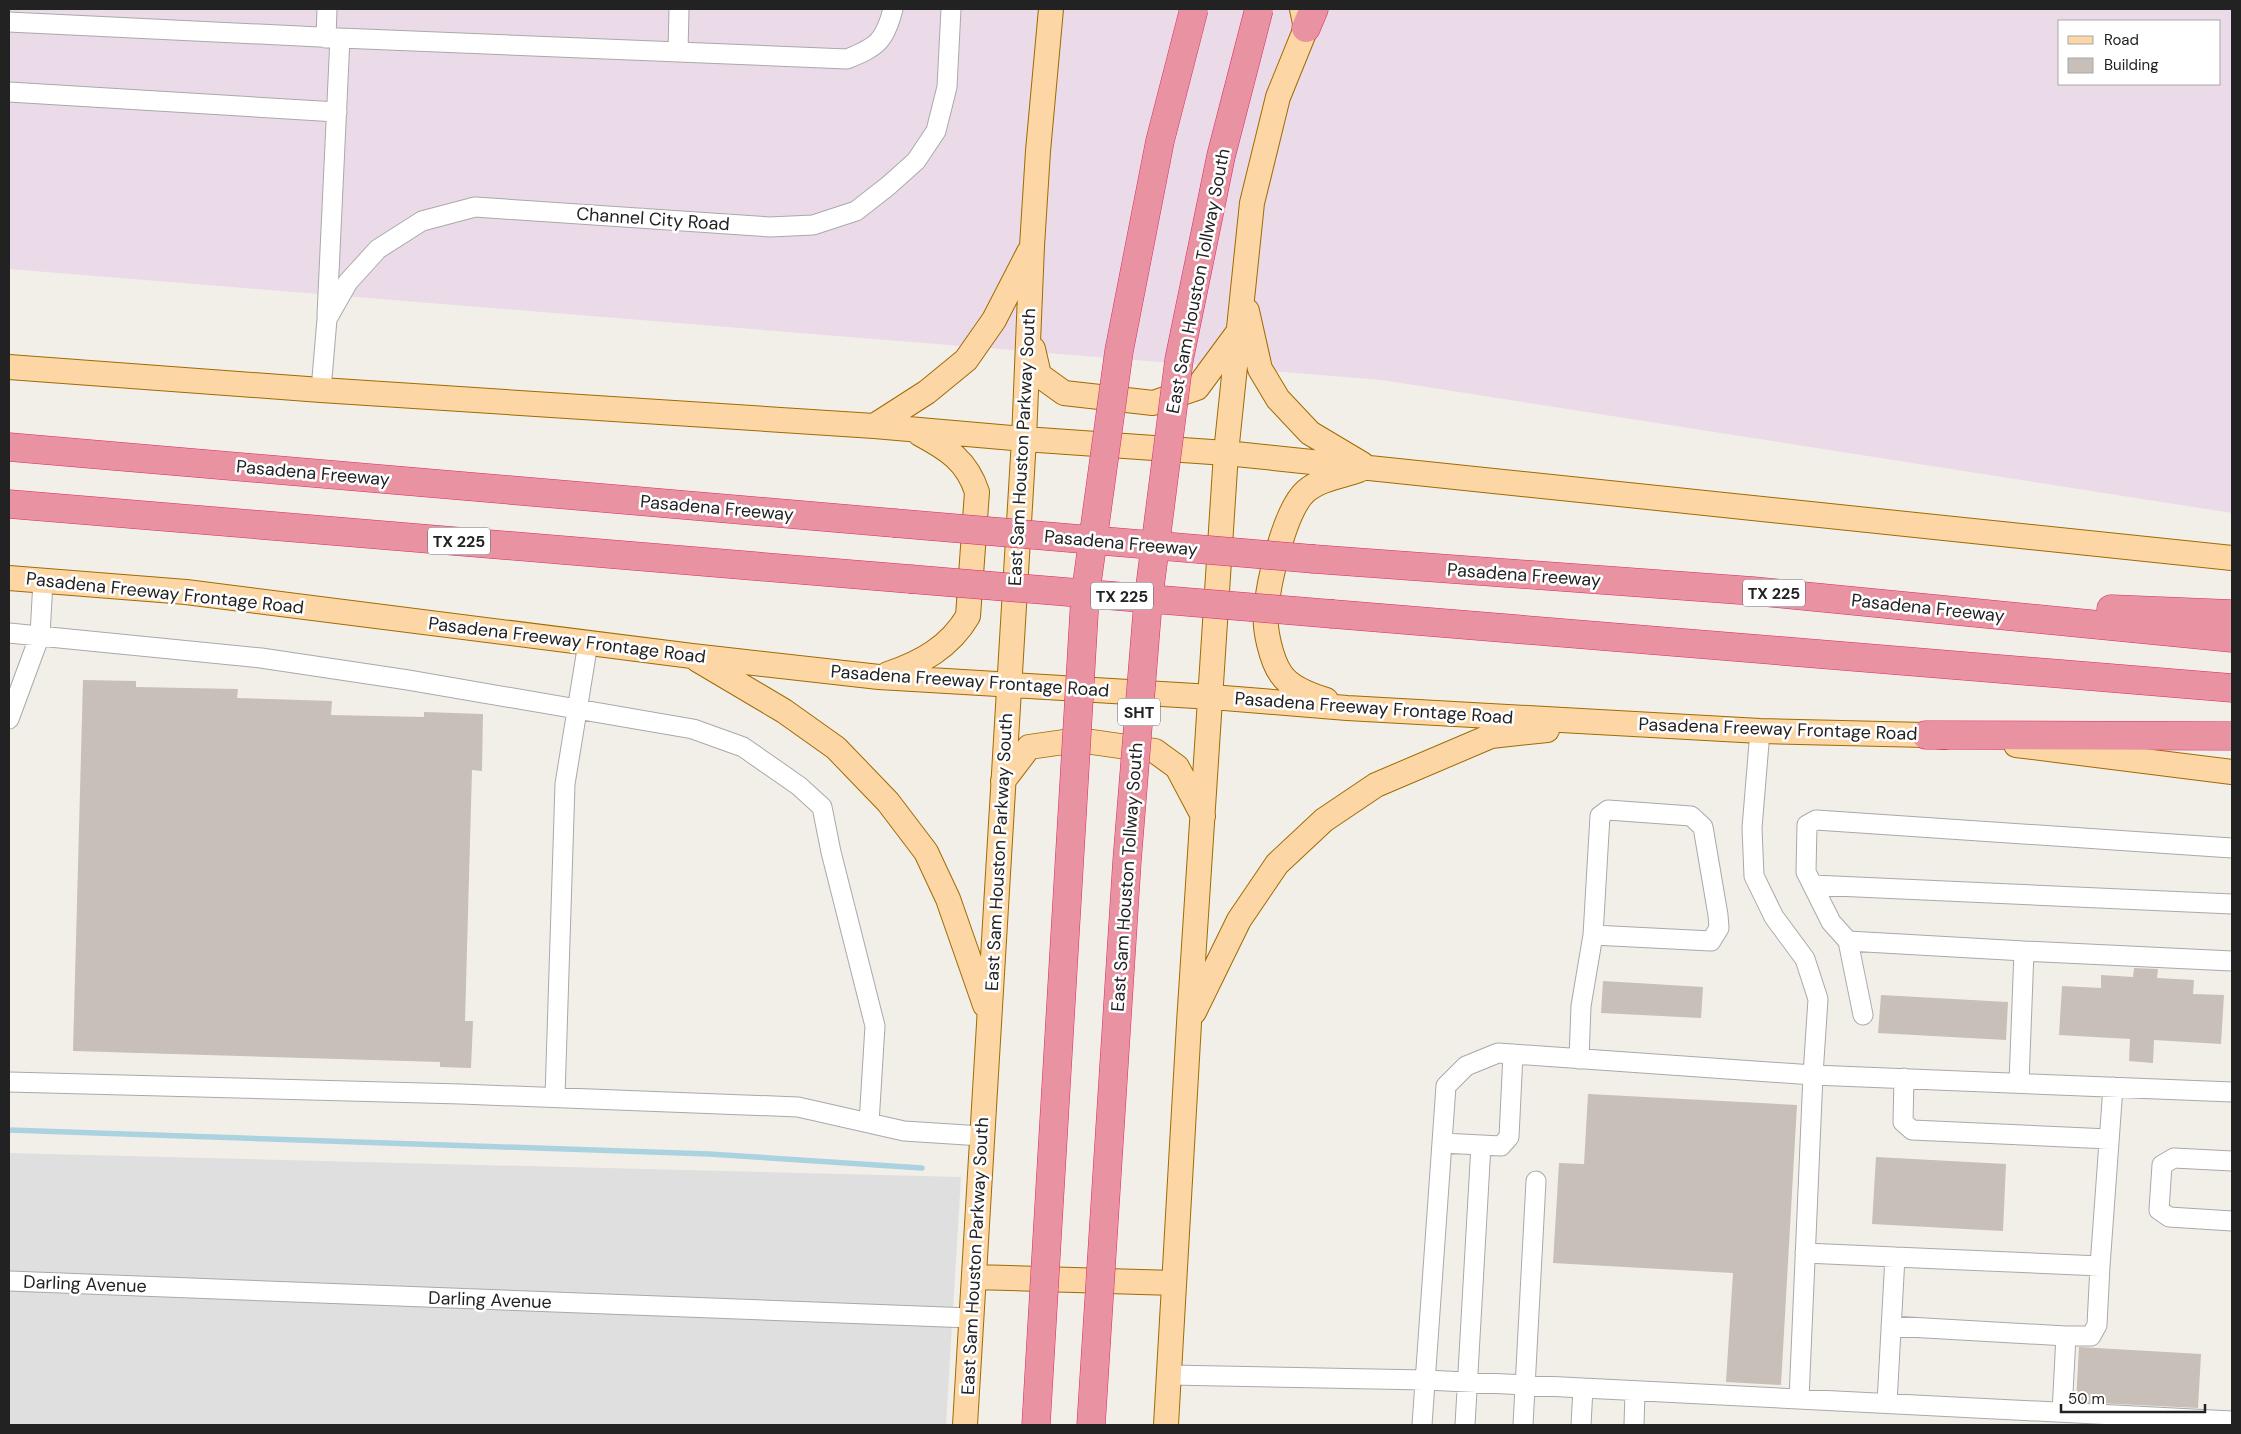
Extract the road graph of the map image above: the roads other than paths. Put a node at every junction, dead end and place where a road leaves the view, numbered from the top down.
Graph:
1 (327, 9) edge
2 (679, 9) edge
3 (893, 9) edge
4 (952, 9) edge
5 (1051, 9) edge
6 (1194, 9) edge
7 (1259, 9) edge
8 (1307, 15) edge
9 (9, 22) edge
10 (333, 38) junction
11 (678, 52) junction
12 (9, 92) edge
13 (337, 112) junction
14 (1032, 246) junction
15 (1243, 292) junction
16 (327, 319) junction
17 (1029, 328) junction
18 (1239, 331) junction
19 (9, 367) edge
20 (321, 390) junction
21 (874, 426) junction
22 (913, 430) junction
23 (1024, 439) junction
24 (9, 447) edge
25 (1226, 453) junction
26 (1368, 467) junction
27 (9, 504) edge
28 (2232, 558) edge
29 (9, 578) edge
30 (43, 580) junction
31 (1753, 591) junction
32 (2232, 614) edge
33 (9, 633) edge
34 (40, 635) junction
35 (2232, 638) edge
36 (588, 643) junction
37 (692, 656) junction
38 (879, 677) junction
39 (1009, 685) junction
40 (2232, 688) edge
41 (1212, 697) junction
42 (1347, 708) junction
43 (577, 710) junction
44 (9, 720) edge
45 (1613, 722) junction
46 (1760, 731) junction
47 (1926, 735) junction
48 (2232, 736) edge
49 (2232, 772) edge
50 (1003, 781) junction
51 (1203, 816) junction
52 (2232, 848) edge
53 (1813, 885) junction
54 (2232, 904) edge
55 (1593, 935) junction
56 (1848, 941) junction
57 (2024, 951) junction
58 (2232, 961) edge
59 (1863, 1015) dead end
60 (989, 1016) junction
61 (1189, 1023) junction
62 (1512, 1054) junction
63 (1579, 1059) junction
64 (1813, 1074) junction
65 (1904, 1078) junction
66 (9, 1082) edge
67 (2019, 1083) junction
68 (2113, 1087) junction
69 (2232, 1092) edge
70 (554, 1097) junction
71 (869, 1123) junction
72 (982, 1136) junction
73 (2109, 1139) junction
74 (1442, 1142) junction
75 (1481, 1145) junction
76 (2232, 1161) edge
77 (1536, 1181) dead end
78 (2232, 1221) edge
79 (1805, 1253) junction
80 (1895, 1256) junction
81 (2100, 1266) junction
82 (974, 1277) junction
83 (9, 1281) edge
84 (1174, 1283) junction
85 (971, 1318) junction
86 (1891, 1326) junction
87 (2066, 1336) junction
88 (1169, 1375) junction
89 (1426, 1380) junction
90 (1467, 1382) junction
91 (1526, 1385) junction
92 (1583, 1388) junction
93 (1635, 1391) junction
94 (1799, 1399) junction
95 (1887, 1403) junction
96 (2062, 1412) junction
97 (2232, 1421) edge
98 (965, 1425) edge
99 (1036, 1425) edge
100 (1091, 1425) edge
101 (1166, 1425) edge
102 (1422, 1425) edge
103 (1465, 1425) edge
104 (1523, 1425) edge
105 (1581, 1425) edge
106 (1634, 1425) edge

1 - 10 street
2 - 11 street
3 - 11 street
4 - 16 street, Channel City Road
5 - 14 main road, East Sam Houston Parkway South
6 - 99 highway, bridge
7 - 100 highway, East Sam Houston Tollway South / SHT, bridge
8 - 15 main road
9 - 10 street
10 - 11 street
10 - 13 street
12 - 13 street
13 - 16 street
14 - 17 main road, East Sam Houston Parkway South
14 - 21 main road
15 - 18 main road
15 - 26 main road
16 - 20 street, Channel City Road
17 - 18 main road
17 - 23 main road, East Sam Houston Parkway South
18 - 25 main road
19 - 20 main road
20 - 21 main road
21 - 22 main road
22 - 23 main road
22 - 38 main road
23 - 25 main road
23 - 39 main road, East Sam Houston Parkway South
24 - 31 highway, Pasadena Freeway / TX 225, bridge
25 - 26 main road
25 - 41 main road
26 - 28 main road
26 - 42 main road
27 - 40 highway, TX 225, bridge
29 - 30 main road, Pasadena Freeway Frontage Road
30 - 34 street
30 - 36 main road, Pasadena Freeway Frontage Road
31 - 32 highway
31 - 35 highway, Pasadena Freeway / TX 225
33 - 34 street
34 - 43 street
34 - 44 street
36 - 37 main road, Pasadena Freeway Frontage Road
36 - 43 street
37 - 38 main road, Pasadena Freeway Frontage Road
37 - 60 main road
38 - 39 main road, Pasadena Freeway Frontage Road
39 - 41 main road, Pasadena Freeway Frontage Road
39 - 50 main road, East Sam Houston Parkway South
41 - 42 main road, Pasadena Freeway Frontage Road
41 - 51 main road
42 - 45 main road, Pasadena Freeway Frontage Road
43 - 70 street
43 - 71 street
45 - 46 main road, Pasadena Freeway Frontage Road
45 - 61 main road
46 - 47 main road, Pasadena Freeway Frontage Road
46 - 64 street
47 - 48 highway
47 - 49 main road, Pasadena Freeway Frontage Road
50 - 51 main road
50 - 60 main road, East Sam Houston Parkway South
51 - 61 main road
52 - 53 street
53 - 54 street
53 - 56 street
55 - 55 street
55 - 63 street
56 - 57 street
56 - 59 street
57 - 58 street
57 - 67 street
60 - 72 main road, East Sam Houston Parkway South
61 - 84 main road
62 - 63 street
62 - 74 street
62 - 75 street
63 - 64 street
64 - 65 street
64 - 79 street
65 - 67 street
65 - 73 street
66 - 70 street
67 - 68 street
68 - 69 street
68 - 73 street
70 - 71 street
71 - 72 street
72 - 82 main road, East Sam Houston Parkway South
73 - 81 street
74 - 75 street
74 - 89 street
75 - 90 street
76 - 78 street
77 - 91 street
79 - 80 street
79 - 94 street
80 - 81 street
80 - 86 street
81 - 87 street
82 - 84 main road
82 - 85 main road, East Sam Houston Parkway South
83 - 85 street, Darling Avenue
84 - 88 main road
85 - 98 main road, East Sam Houston Parkway South
86 - 87 street
86 - 95 street
87 - 96 street
88 - 89 street
88 - 101 main road
89 - 90 street
89 - 102 street
90 - 91 street
90 - 103 street
91 - 92 street
91 - 104 street
92 - 93 street
92 - 105 street
93 - 94 street
93 - 106 street
94 - 95 street
95 - 96 street
96 - 97 street

